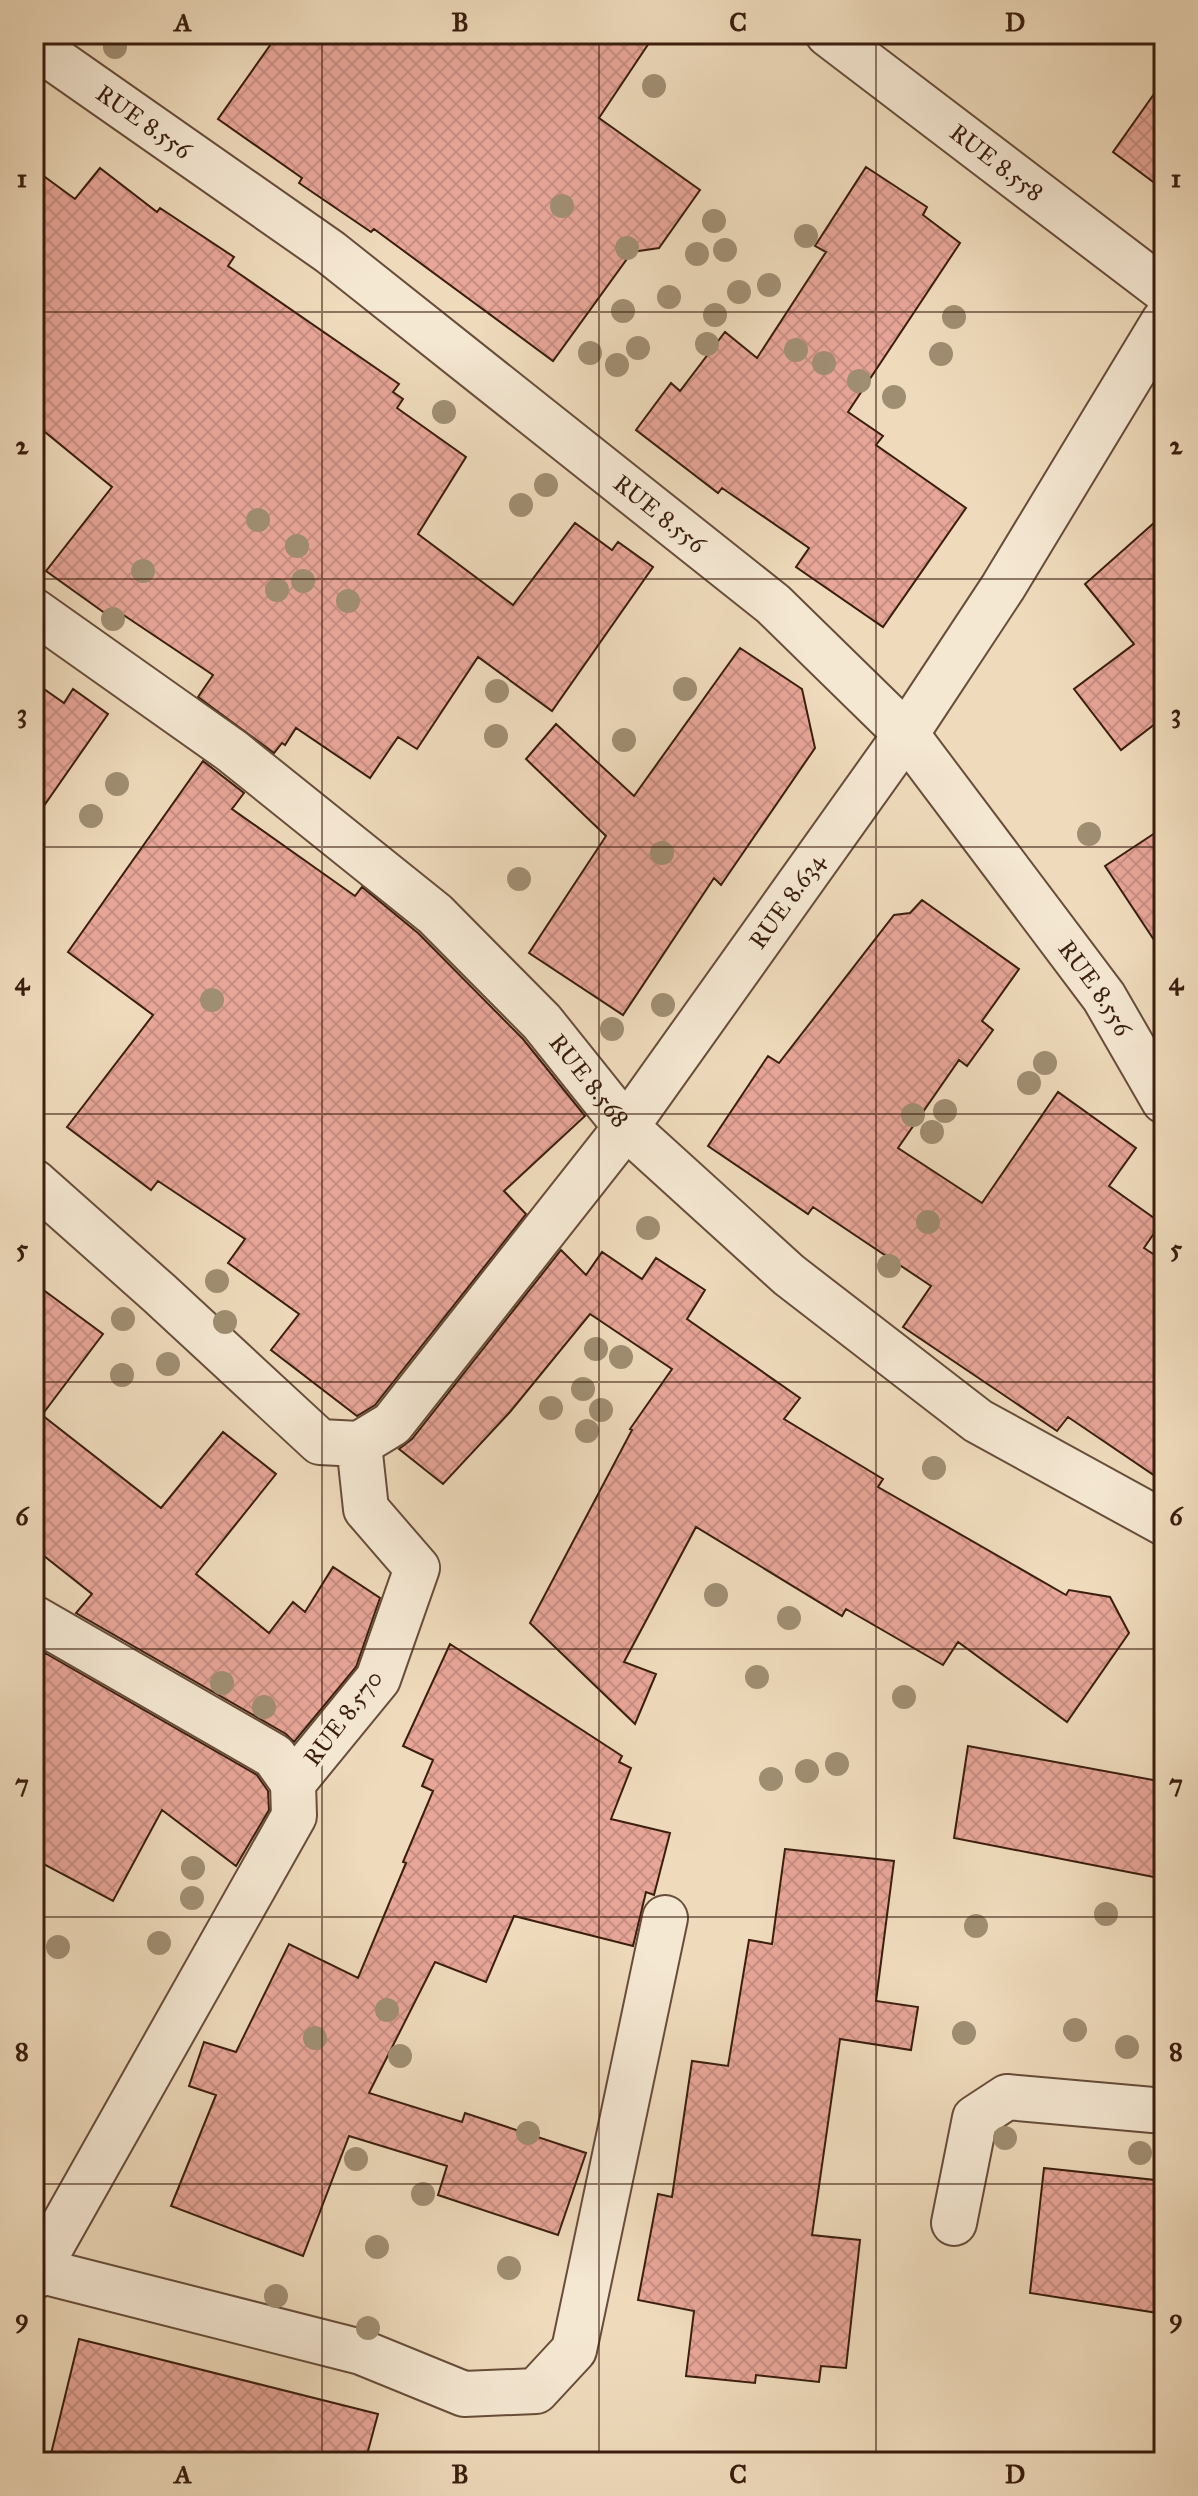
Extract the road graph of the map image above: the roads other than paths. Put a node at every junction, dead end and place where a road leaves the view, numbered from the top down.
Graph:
1 (828, 34) edge
2 (34, 45) edge
3 (1164, 290) edge
4 (1164, 321) edge
5 (34, 611) edge
6 (906, 734) junction
7 (1164, 1101) edge
8 (626, 1127) junction
9 (34, 1182) edge
10 (359, 1444) junction
11 (1164, 1523) edge
12 (34, 1618) edge
13 (293, 1783) junction
14 (665, 1918) dead end
15 (1164, 2111) edge
16 (954, 2223) dead end
17 (36, 2274) edge

1 - 3 street, RUE 8.558
2 - 6 street, RUE 8.556
4 - 6 street, RUE 8.634
5 - 8 street, RUE 8.568
6 - 7 street, RUE 8.556
6 - 8 street, RUE 8.634
8 - 10 street, RUE 8.634
8 - 11 street, RUE 8.568
9 - 10 street
10 - 13 street, RUE 8.570
12 - 13 street
13 - 17 street, RUE 8.570
14 - 17 street
15 - 16 street

